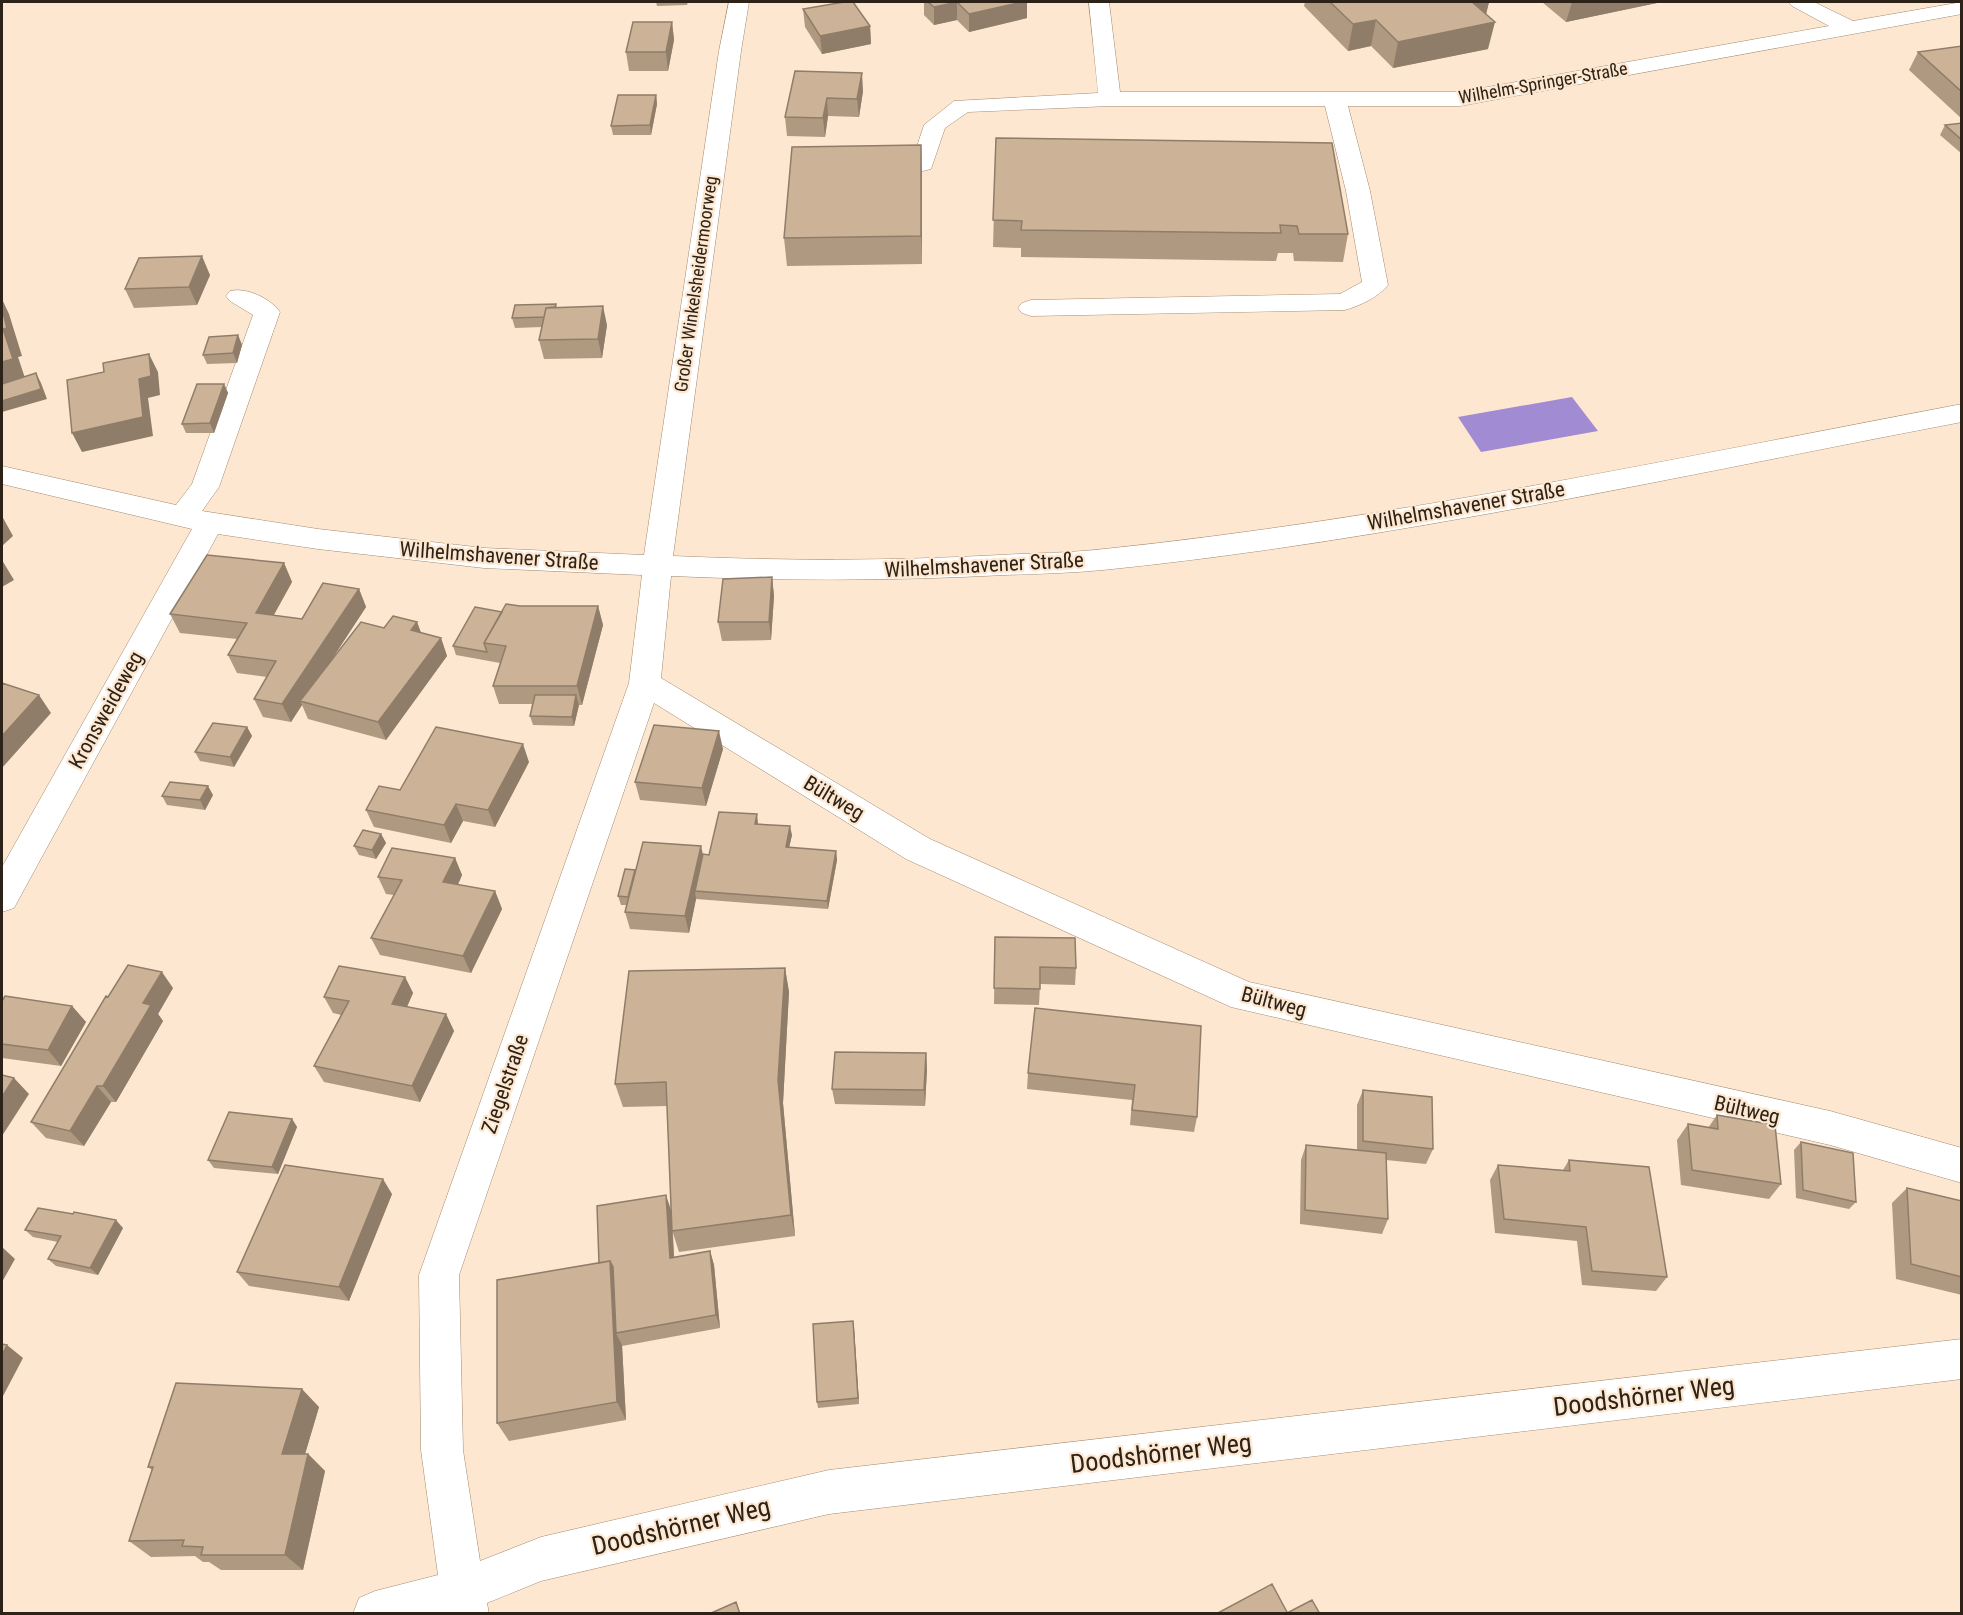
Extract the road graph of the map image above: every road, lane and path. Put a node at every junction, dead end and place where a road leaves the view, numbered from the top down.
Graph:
1 (739, 2) edge
2 (1099, 2) edge
3 (1799, 2) edge
4 (1962, 8) edge
5 (1848, 27) junction
6 (1110, 99) junction
7 (1335, 99) junction
8 (923, 164) edge
9 (239, 296) dead end
10 (1031, 308) dead end
11 (1962, 413) edge
12 (2, 475) edge
13 (196, 520) junction
14 (657, 566) junction
15 (645, 682) junction
16 (2, 898) edge
17 (1962, 1166) edge
18 (1962, 1359) edge
19 (463, 1602) edge
20 (375, 1614) edge

1 - 14 street, Großer Winkelsheidermoorweg
2 - 6 street
3 - 5 street
4 - 5 street, Wilhelm-Springer-Straße
5 - 7 street, Wilhelm-Springer-Straße
6 - 7 street, Wilhelm-Springer-Straße
6 - 8 street, Wilhelm-Springer-Straße
7 - 10 street
9 - 13 street, Kronsweideweg
11 - 14 street, Wilhelmshavener Straße
12 - 13 street, Wilhelmshavener Straße
13 - 14 street, Wilhelmshavener Straße
13 - 16 street, Kronsweideweg
14 - 15 street, Ziegelstraße
15 - 17 street, Bültweg
15 - 19 street, Ziegelstraße
18 - 19 street, Doodshörner Weg
19 - 20 street, Doodshörner Weg

